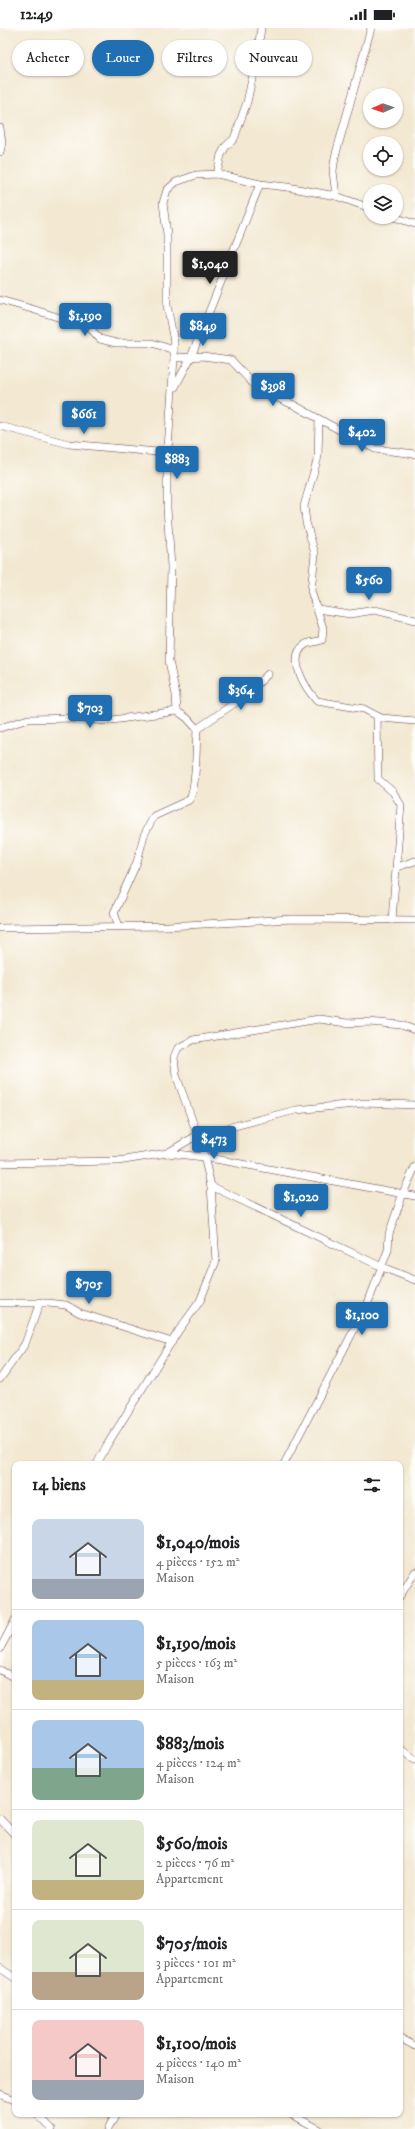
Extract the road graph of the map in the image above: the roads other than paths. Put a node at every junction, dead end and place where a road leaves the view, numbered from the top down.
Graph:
1 (261, 28) edge
2 (368, 28) edge
3 (0, 128) edge
4 (0, 152) edge
5 (217, 174) junction
6 (260, 184) junction
7 (336, 196) junction
8 (363, 206) edge
9 (403, 220) edge
10 (415, 224) edge
11 (0, 300) edge
12 (174, 354) junction
13 (191, 357) junction
14 (173, 391) junction
15 (319, 419) junction
16 (0, 426) edge
17 (168, 453) junction
18 (415, 454) edge
19 (318, 609) junction
20 (415, 620) edge
21 (268, 674) dead end
22 (177, 712) junction
23 (377, 716) junction
24 (415, 721) edge
25 (0, 728) edge
26 (197, 729) junction
27 (415, 861) edge
28 (397, 867) junction
29 (392, 920) junction
30 (415, 920) edge
31 (119, 926) junction
32 (0, 928) edge
33 (415, 1030) edge
34 (415, 1105) edge
35 (196, 1136) junction
36 (167, 1153) junction
37 (204, 1157) junction
38 (0, 1163) edge
39 (415, 1167) edge
40 (211, 1186) junction
41 (403, 1193) junction
42 (415, 1196) edge
43 (382, 1267) junction
44 (415, 1280) edge
45 (40, 1302) junction
46 (0, 1303) edge
47 (172, 1342) junction
48 (0, 1379) edge
49 (99, 1461) edge
50 (286, 1461) edge
51 (415, 1572) edge
52 (403, 1591) edge
53 (12, 1626) edge
54 (0, 1648) edge
55 (0, 1670) edge
56 (12, 1676) edge
57 (403, 1751) edge
58 (415, 1760) edge
59 (0, 1819) edge
60 (12, 1832) edge
61 (0, 1968) edge
62 (12, 1976) edge
63 (403, 2040) edge
64 (415, 2046) edge
65 (0, 2094) edge
66 (12, 2099) edge
67 (40, 2117) edge
68 (114, 2117) edge
69 (296, 2117) edge
70 (52, 2129) edge
71 (108, 2129) edge
72 (319, 2129) edge

1 - 5 street
2 - 7 street
3 - 4 street
5 - 6 street
5 - 12 street
6 - 7 street
6 - 13 street
7 - 8 street
9 - 10 street
11 - 12 street
12 - 13 street
12 - 14 street
13 - 14 street
13 - 15 street
14 - 17 street
15 - 18 street
15 - 19 street
16 - 17 street
17 - 22 street
19 - 20 street
19 - 23 street
21 - 26 street
22 - 25 street
22 - 26 street
23 - 24 street
23 - 28 street
26 - 31 street
27 - 28 street
28 - 29 street
29 - 30 street
29 - 31 street
31 - 32 street
33 - 35 street
34 - 35 street
35 - 36 street
35 - 37 street
36 - 37 street
36 - 38 street
37 - 40 street
37 - 41 street
39 - 41 street
40 - 43 street
40 - 47 street
41 - 42 street
41 - 43 street
43 - 44 street
43 - 50 street
45 - 46 street
45 - 47 street
45 - 48 street
47 - 49 street
51 - 52 street
53 - 54 street
55 - 56 street
57 - 58 street
59 - 60 street
61 - 62 street
63 - 64 street
65 - 66 street
67 - 70 street
68 - 71 street
69 - 72 street

